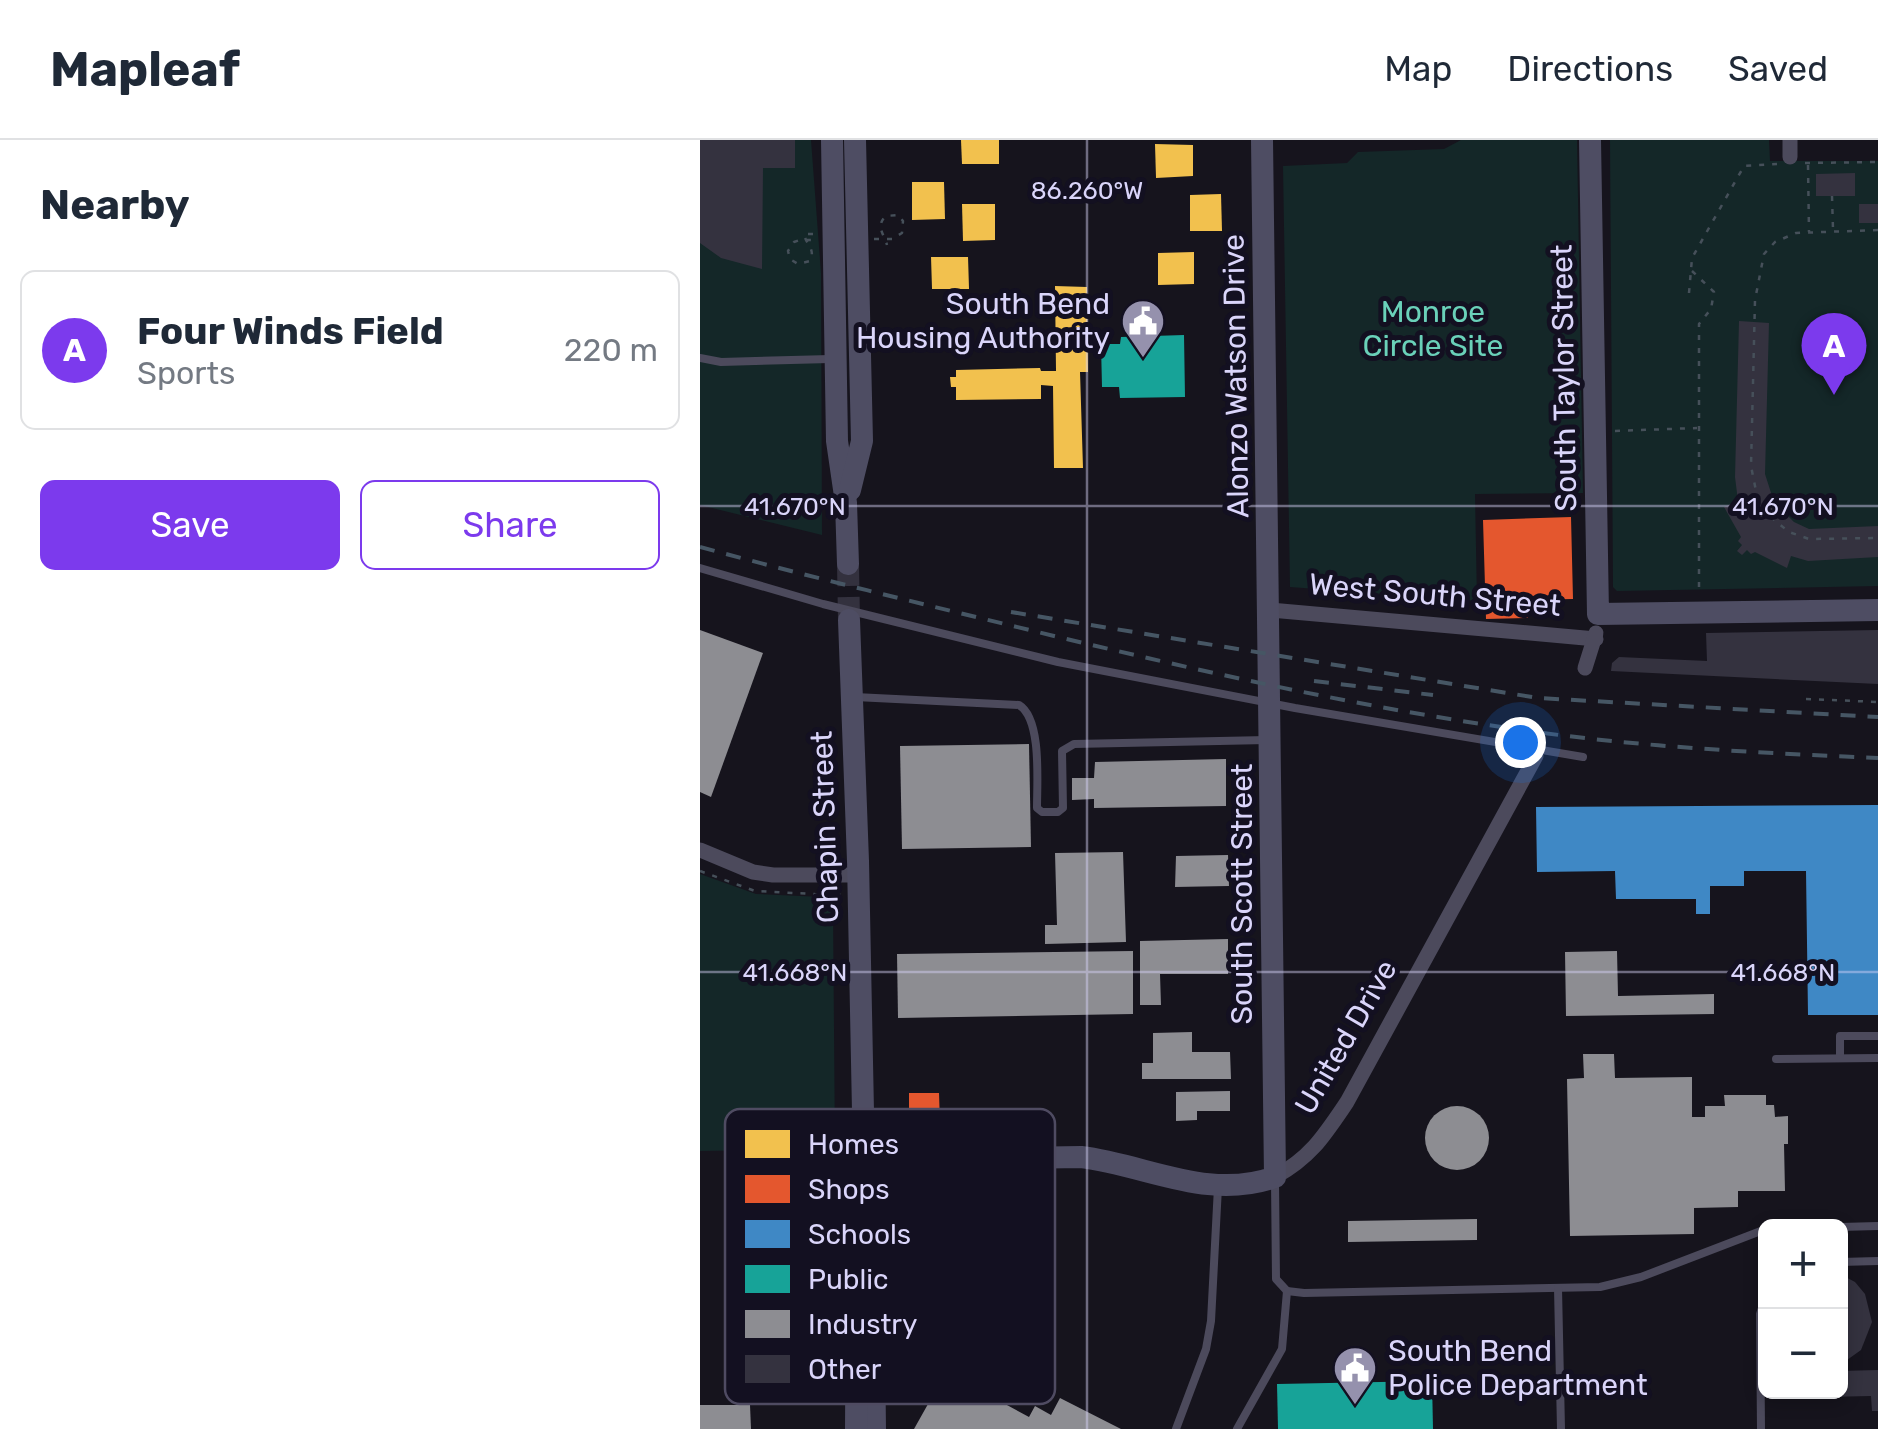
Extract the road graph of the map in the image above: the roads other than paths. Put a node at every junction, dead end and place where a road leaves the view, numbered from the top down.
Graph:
1 (832, 140) edge
2 (855, 140) edge
3 (1262, 140) edge
4 (1590, 140) edge
5 (861, 353) junction
6 (700, 358) edge
7 (834, 359) junction
8 (846, 503) junction
9 (848, 564) tunnel mouth
10 (700, 568) edge
11 (1270, 610) junction
12 (1878, 610) edge
13 (1598, 614) junction
14 (849, 620) tunnel mouth
15 (1596, 639) junction
16 (1585, 668) dead end
17 (850, 697) junction
18 (1271, 740) junction
19 (1536, 756) dead end
20 (1583, 757) dead end
21 (700, 850) edge
22 (858, 875) junction
23 (1878, 1036) edge
24 (1840, 1058) junction
25 (1878, 1058) edge
26 (1776, 1059) dead end
27 (863, 1109) edge
28 (1055, 1158) edge
29 (1275, 1177) junction
30 (1218, 1188) junction
31 (1878, 1226) edge
32 (1848, 1227) edge
33 (1758, 1233) edge
34 (1878, 1261) edge
35 (1848, 1262) edge
36 (1558, 1288) junction
37 (1287, 1290) junction
38 (1762, 1309) edge
39 (857, 1404) edge
40 (874, 1404) edge
41 (856, 1429) edge
42 (875, 1429) edge
43 (1176, 1429) edge
44 (1237, 1429) edge
45 (1561, 1429) edge
46 (1762, 1429) edge

1 - 7 street
2 - 5 street
3 - 11 street, Alonzo Watson Drive
4 - 13 street, South Taylor Street
5 - 7 lane
5 - 8 street
6 - 7 lane
7 - 8 street
8 - 9 street
10 - 20 lane
11 - 15 street, West South Street
11 - 18 street, South Scott Street
12 - 13 street, West South Street
13 - 15 street
14 - 17 street, Chapin Street
15 - 16 street
17 - 18 lane
17 - 22 street, Chapin Street
18 - 29 street, South Scott Street
19 - 29 street, United Drive
21 - 22 street
22 - 27 street, Chapin Street
23 - 24 lane
24 - 25 lane
24 - 26 lane
28 - 30 street, United Drive
29 - 30 street, United Drive
29 - 37 lane
30 - 43 lane
31 - 32 lane
33 - 36 lane
34 - 35 lane
36 - 37 lane
36 - 45 lane
37 - 44 lane
38 - 46 lane
39 - 41 street, Chapin Street
40 - 42 street, Chapin Street

